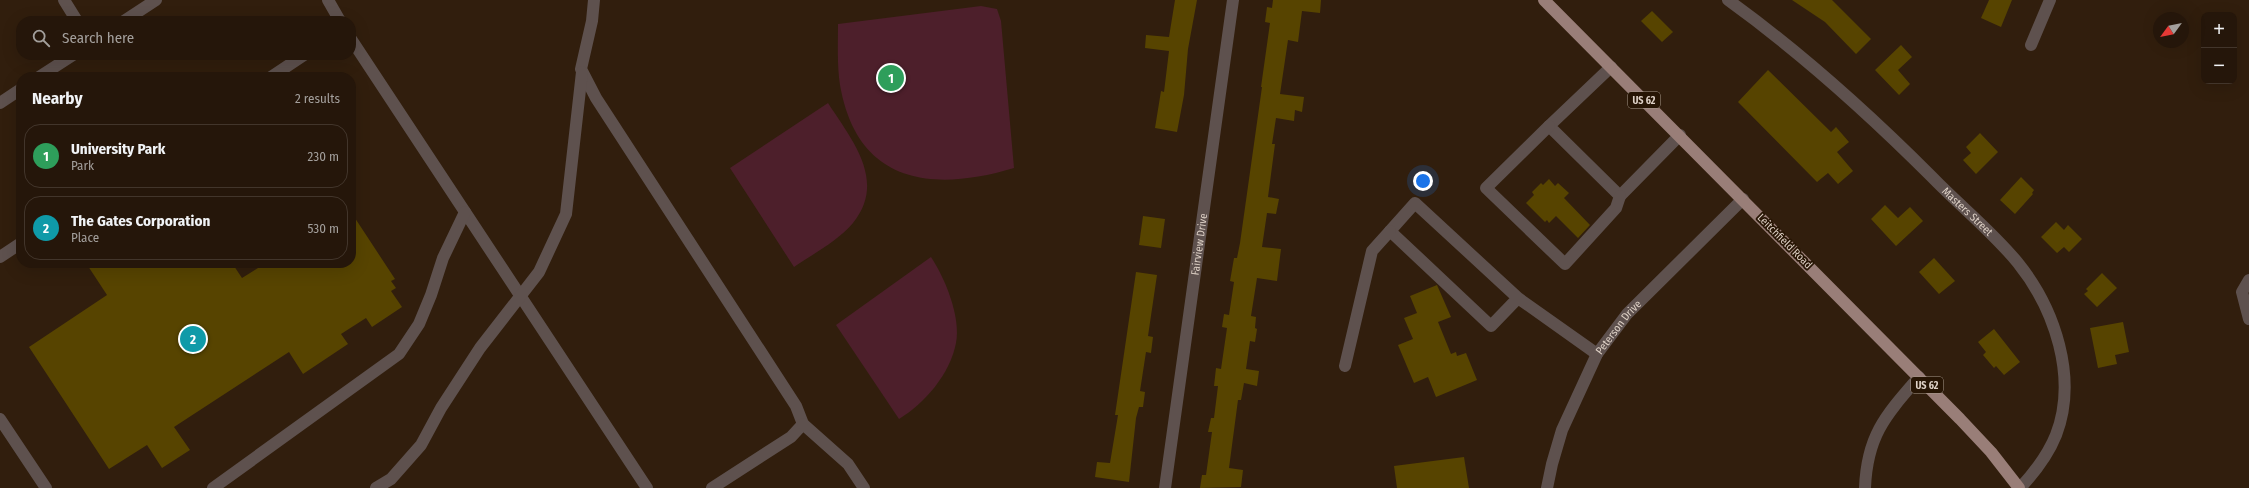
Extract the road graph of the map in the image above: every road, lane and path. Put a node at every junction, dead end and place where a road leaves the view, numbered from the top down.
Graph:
1 (64, 0) edge
2 (156, 0) edge
3 (328, 0) edge
4 (594, 0) edge
5 (1233, 0) edge
6 (1544, 0) edge
7 (1728, 0) edge
8 (2050, 0) edge
9 (74, 16) edge
10 (132, 16) edge
11 (337, 16) edge
12 (2031, 45) dead end
13 (356, 47) edge
14 (66, 60) edge
15 (296, 60) edge
16 (1611, 68) junction
17 (48, 72) edge
18 (278, 72) edge
19 (582, 72) junction
20 (16, 92) edge
21 (0, 103) edge
22 (1549, 126) junction
23 (1680, 135) junction
24 (1620, 196) junction
25 (1743, 199) junction
26 (465, 212) junction
27 (1390, 231) junction
28 (16, 246) edge
29 (0, 257) edge
30 (2249, 280) edge
31 (522, 296) junction
32 (1518, 298) junction
33 (2249, 319) edge
34 (1597, 354) junction
35 (1345, 366) dead end
36 (1919, 377) junction
37 (0, 419) edge
38 (803, 424) junction
39 (1868, 486) edge
40 (46, 488) edge
41 (213, 488) edge
42 (376, 488) edge
43 (647, 488) edge
44 (712, 488) edge
45 (864, 488) edge
46 (1165, 488) edge
47 (1547, 488) edge
48 (2020, 488) edge

1 - 9 street
2 - 10 street
3 - 11 street
4 - 19 street
5 - 46 street, Fairview Drive
6 - 16 main road, Leitchfield Road / US 62
7 - 48 street, Masters Street
8 - 12 street
13 - 26 street
14 - 17 street
15 - 18 street
16 - 22 street
16 - 23 main road, Leitchfield Road / US 62
19 - 31 street
19 - 38 street
20 - 21 street
22 - 24 street
22 - 24 street
23 - 24 street
23 - 25 main road, Leitchfield Road / US 62
25 - 34 street, Peterson Drive
25 - 36 main road, Leitchfield Road / US 62
26 - 31 street
26 - 41 street
27 - 32 street
27 - 32 street
27 - 35 street
28 - 29 street
30 - 33 street
31 - 42 street
31 - 43 street
32 - 34 street
34 - 47 street, Peterson Drive
36 - 39 street
36 - 48 main road, Leitchfield Road / US 62
37 - 40 street
38 - 44 street
38 - 45 street

